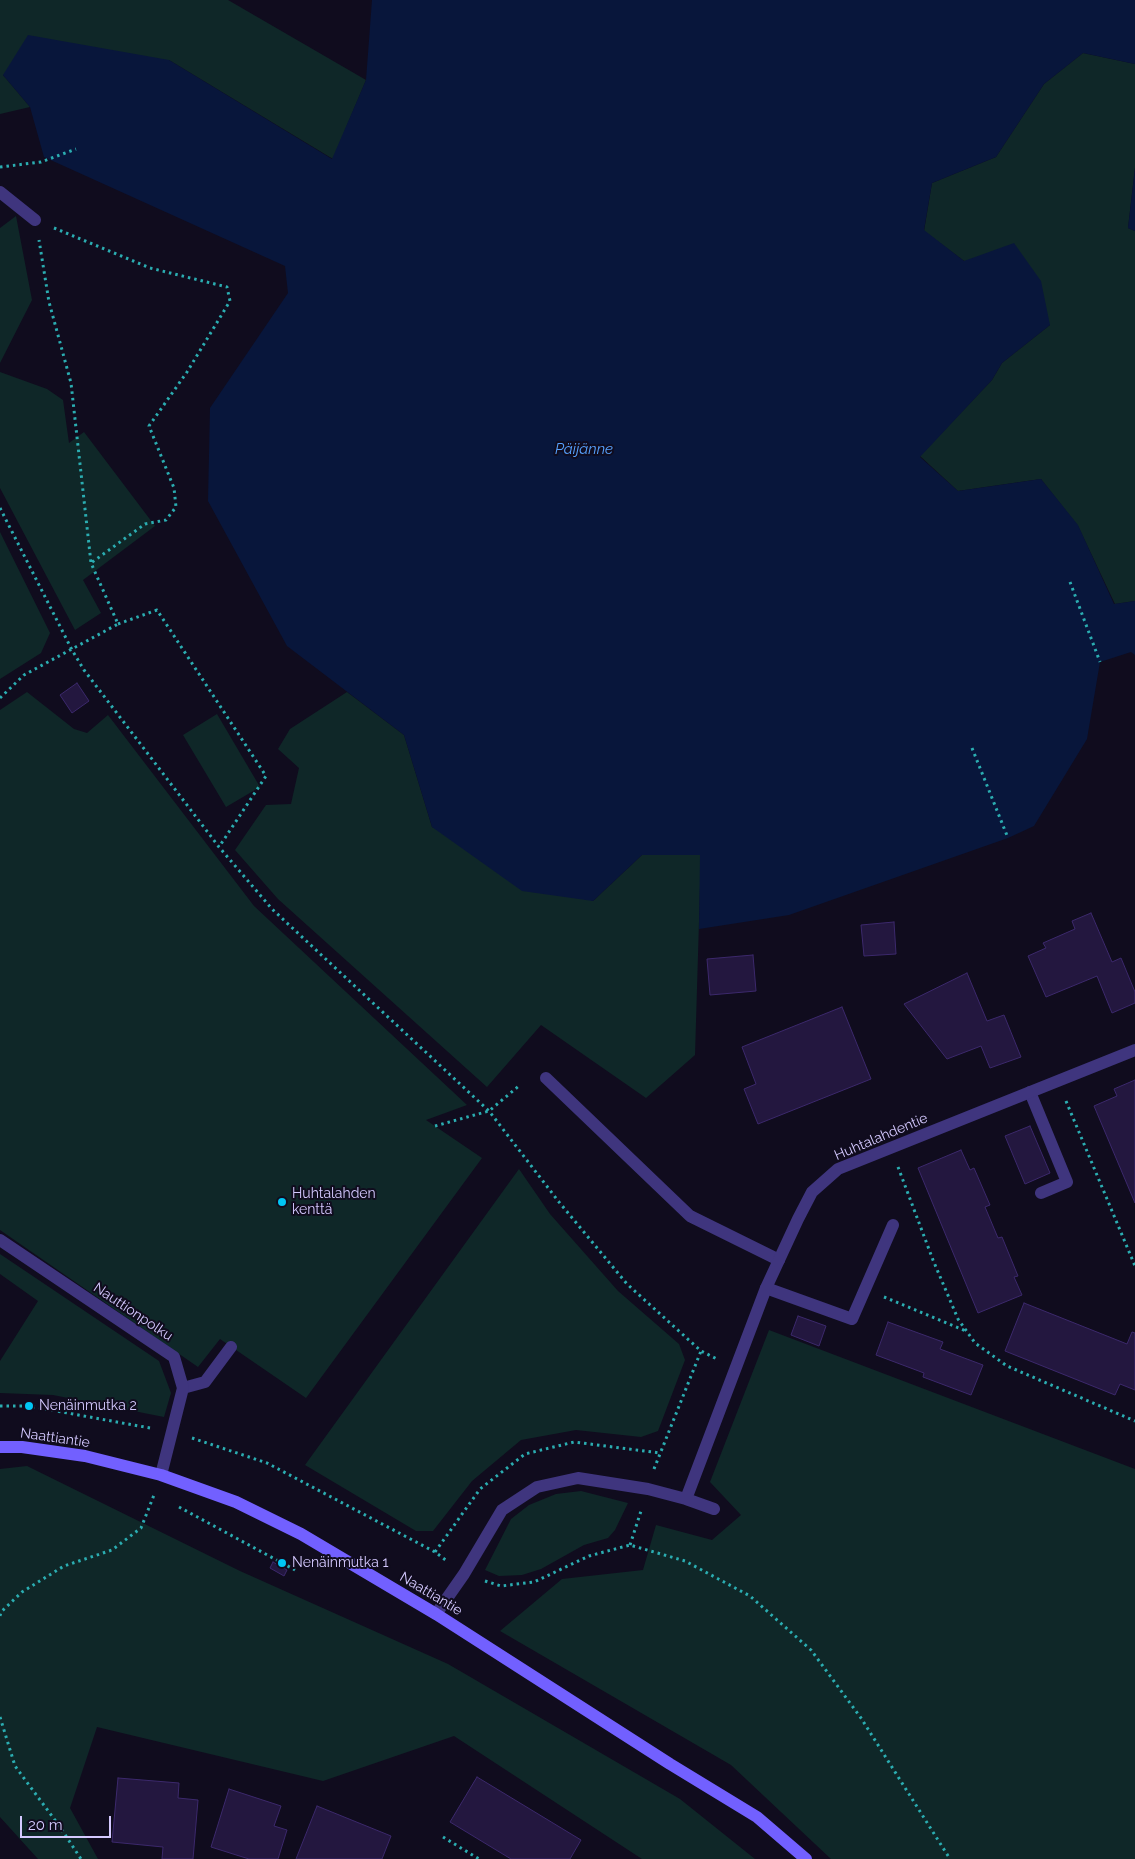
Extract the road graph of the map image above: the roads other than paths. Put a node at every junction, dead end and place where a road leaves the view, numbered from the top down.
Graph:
1 (0, 192) edge
2 (35, 220) road end
3 (1135, 1050) edge
4 (546, 1078) dead end
5 (1030, 1092) junction
6 (1042, 1193) dead end
7 (893, 1225) dead end
8 (0, 1240) edge
9 (779, 1260) junction
10 (766, 1288) junction
11 (231, 1346) dead end
12 (183, 1388) junction
13 (0, 1447) edge
14 (161, 1475) junction
15 (686, 1499) junction
16 (714, 1510) dead end
17 (436, 1614) junction
18 (806, 1859) edge

1 - 2 street
3 - 5 street, Huhtalahdentie
4 - 9 street
5 - 6 street
5 - 9 street, Huhtalahdentie
7 - 10 street
8 - 12 street, Nauttionpolku
9 - 10 street, Huhtalahdentie
10 - 15 street, Huhtalahdentie
11 - 12 street
12 - 14 street
13 - 14 street, Naattiantie
14 - 17 street, Naattiantie
15 - 16 street
15 - 17 street
17 - 18 street, Naattiantie

